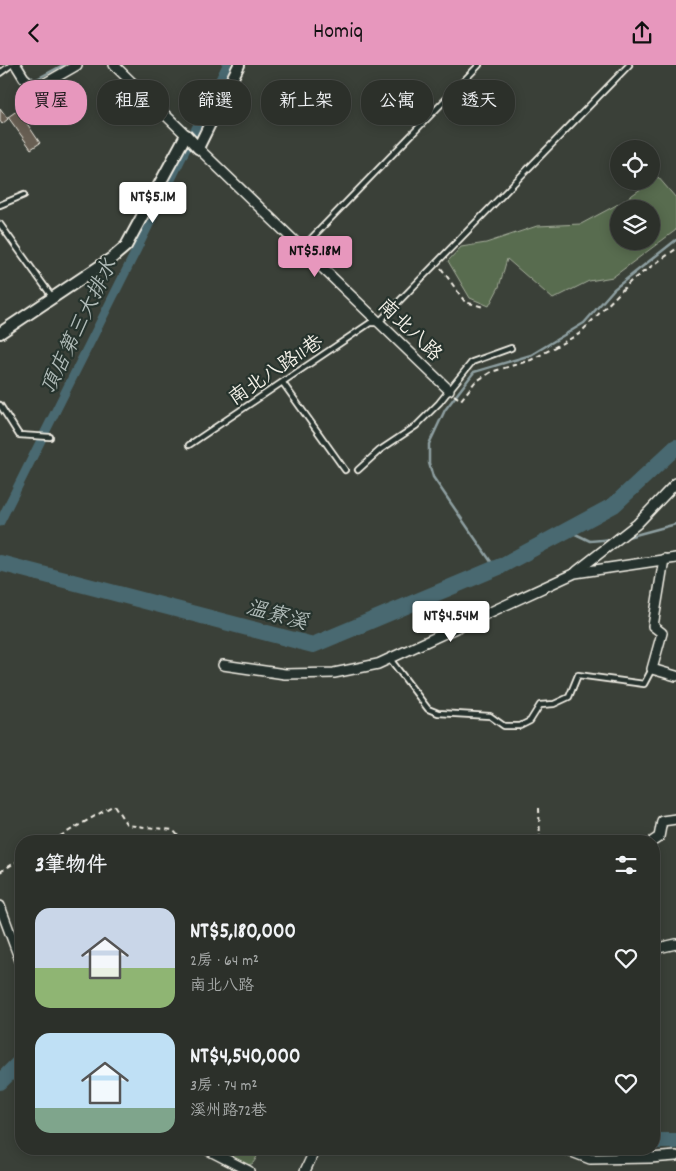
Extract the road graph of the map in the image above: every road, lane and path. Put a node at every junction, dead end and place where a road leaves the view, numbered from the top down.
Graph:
1 (10, 65) edge
2 (16, 65) edge
3 (77, 65) edge
4 (114, 65) edge
5 (239, 65) edge
6 (479, 65) edge
7 (629, 65) edge
8 (0, 73) edge
9 (186, 135) junction
10 (198, 147) junction
11 (24, 195) dead end
12 (0, 203) edge
13 (0, 224) edge
14 (302, 248) junction
15 (676, 249) edge
16 (437, 262) junction
17 (53, 298) junction
18 (484, 307) dead end
19 (378, 323) junction
20 (0, 333) edge
21 (511, 349) dead end
22 (283, 383) junction
23 (449, 390) junction
24 (457, 397) dead end
25 (0, 405) edge
26 (50, 437) dead end
27 (189, 445) dead end
28 (358, 470) dead end
29 (345, 471) dead end
30 (676, 483) edge
31 (676, 558) edge
32 (664, 559) junction
33 (575, 573) junction
34 (390, 659) junction
35 (223, 665) dead end
36 (652, 669) junction
37 (676, 676) edge
38 (539, 808) dead end
39 (676, 819) edge
40 (62, 835) edge
41 (178, 835) edge
42 (540, 835) edge
43 (659, 835) edge
44 (15, 863) edge
45 (0, 872) edge
46 (0, 906) edge
47 (676, 943) edge
48 (15, 947) edge
49 (660, 947) edge
50 (218, 1155) edge
51 (312, 1155) edge
52 (580, 1155) edge
53 (650, 1155) edge
54 (676, 1156) edge
55 (650, 1159) junction
56 (249, 1171) edge
57 (305, 1171) edge

1 - 8 lane
2 - 3 street
4 - 9 street
5 - 10 street
6 - 14 lane
7 - 16 lane
9 - 10 street
9 - 17 street
10 - 14 street, 南北八路
11 - 12 lane
13 - 17 lane
14 - 19 street, 南北八路
15 - 24 path
16 - 18 path
16 - 19 lane
17 - 20 street
19 - 22 lane, 南北八路11巷
19 - 23 street, 南北八路
21 - 23 lane
22 - 27 lane, 南北八路11巷
22 - 29 lane
23 - 28 lane
25 - 26 lane
30 - 33 street
31 - 32 street
32 - 33 street
32 - 36 street
33 - 34 street
34 - 35 street
34 - 36 lane
36 - 37 street
38 - 42 path
39 - 43 street
40 - 41 path
44 - 45 path
46 - 48 street
47 - 49 street
50 - 56 street
51 - 57 street
52 - 55 street
53 - 55 lane
54 - 55 street

